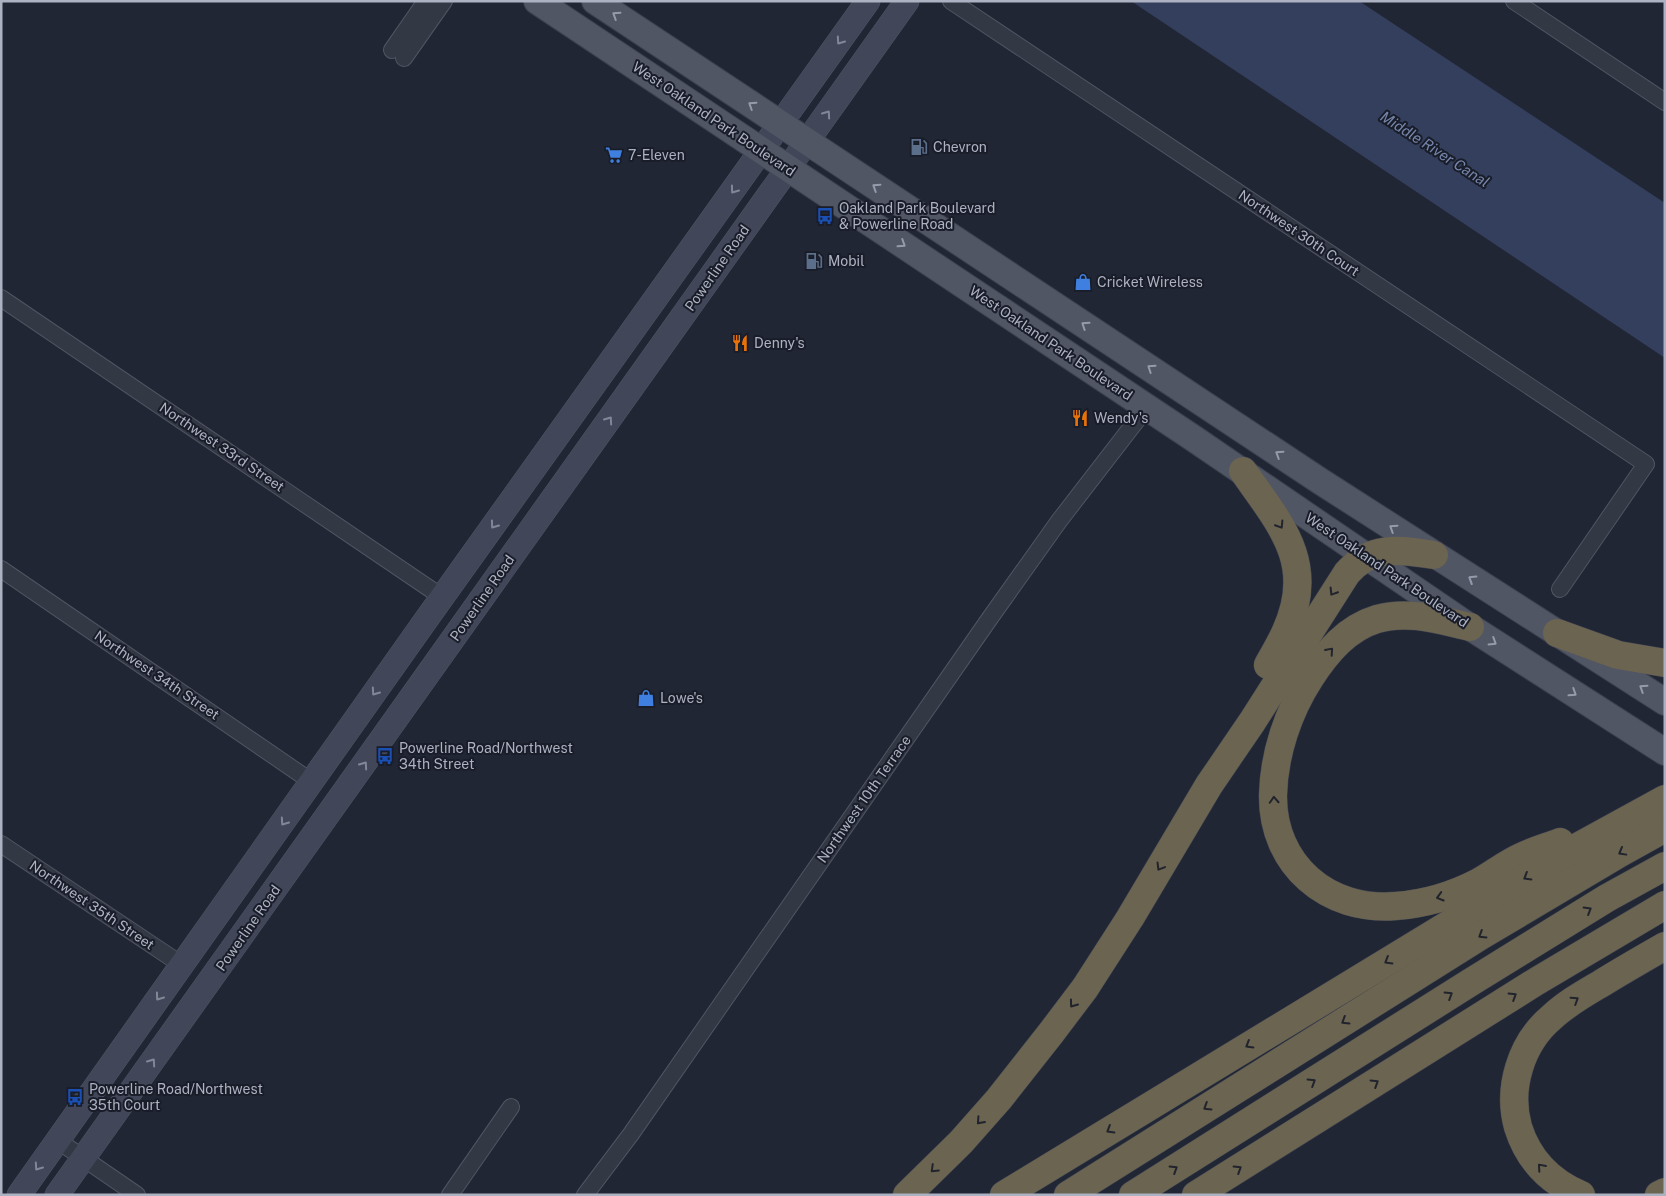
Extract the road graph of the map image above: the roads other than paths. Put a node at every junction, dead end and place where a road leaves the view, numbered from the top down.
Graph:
1 (426, 1) edge
2 (444, 1) edge
3 (537, 1) edge
4 (595, 1) edge
5 (868, 1) edge
6 (907, 1) edge
7 (951, 1) edge
8 (1514, 1) edge
9 (419, 24) junction
10 (398, 54) dead end
11 (1665, 102) edge
12 (780, 124) junction
13 (807, 142) junction
14 (762, 150) junction
15 (788, 168) junction
16 (1, 298) edge
17 (1205, 404) junction
18 (1147, 407) junction
19 (543, 457) junction
20 (1242, 471) junction
21 (522, 486) junction
22 (551, 501) junction
23 (1434, 555) junction
24 (1366, 556) junction
25 (510, 560) junction
26 (1, 569) edge
27 (1560, 589) dead end
28 (442, 597) junction
29 (1470, 627) junction
30 (1558, 633) junction
31 (1665, 663) edge
32 (1665, 702) edge
33 (344, 736) junction
34 (1665, 752) edge
35 (312, 782) junction
36 (1210, 785) junction
37 (341, 798) junction
38 (1655, 804) edge
39 (1665, 828) edge
40 (1, 844) edge
41 (305, 847) junction
42 (1665, 866) edge
43 (1665, 905) edge
44 (1665, 946) edge
45 (182, 965) junction
46 (511, 1107) dead end
47 (57, 1140) junction
48 (84, 1159) junction
49 (1665, 1192) edge
50 (19, 1195) edge
51 (58, 1195) edge
52 (137, 1195) edge
53 (450, 1195) edge
54 (585, 1195) edge
55 (908, 1195) edge
56 (1004, 1195) edge
57 (1068, 1195) edge
58 (1133, 1195) edge
59 (1196, 1195) edge
60 (1580, 1195) edge
61 (1659, 1195) edge

1 - 9 street
2 - 9 street
3 - 14 main road, West Oakland Park Boulevard
12 -> 4 main road
5 -> 12 main road
13 -> 6 main road, Powerline Road
7 - 27 street, Northwest 30th Court
8 - 11 street
9 - 10 street
12 - 13 main road
12 - 14 main road
13 - 15 main road, Powerline Road
17 -> 13 main road
14 - 15 main road, West Oakland Park Boulevard
14 -> 19 main road
15 -> 18 main road, West Oakland Park Boulevard
22 -> 15 main road, Powerline Road
16 - 28 street, Northwest 33rd Street
17 - 18 main road
23 -> 17 main road
18 - 20 main road, West Oakland Park Boulevard
18 - 54 street, Northwest 10th Terrace
19 - 21 main road
19 - 22 main road
20 - 24 main road, West Oakland Park Boulevard
20 -> 36 highway
21 - 25 main road
21 -> 28 main road
22 - 25 main road, Powerline Road
23 - 24 highway
30 -> 23 main road
24 - 29 main road, West Oakland Park Boulevard
24 -> 36 highway
37 -> 25 main road, Powerline Road
26 - 35 street, Northwest 34th Street
28 -> 33 main road
29 -> 34 main road, West Oakland Park Boulevard
38 -> 29 highway
30 - 31 highway
32 -> 30 main road
33 - 35 main road
33 - 37 main road
35 - 41 main road
35 -> 45 main road
36 -> 55 highway
37 - 41 main road, Powerline Road
38 -> 56 highway
39 -> 57 highway
40 - 45 street, Northwest 35th Street
48 -> 41 main road, Powerline Road
58 -> 42 highway
59 -> 43 highway
60 -> 44 highway
45 -> 47 main road
46 - 53 street
47 - 48 street
47 -> 50 main road
48 - 51 main road, Powerline Road
48 - 52 street
49 - 61 highway

